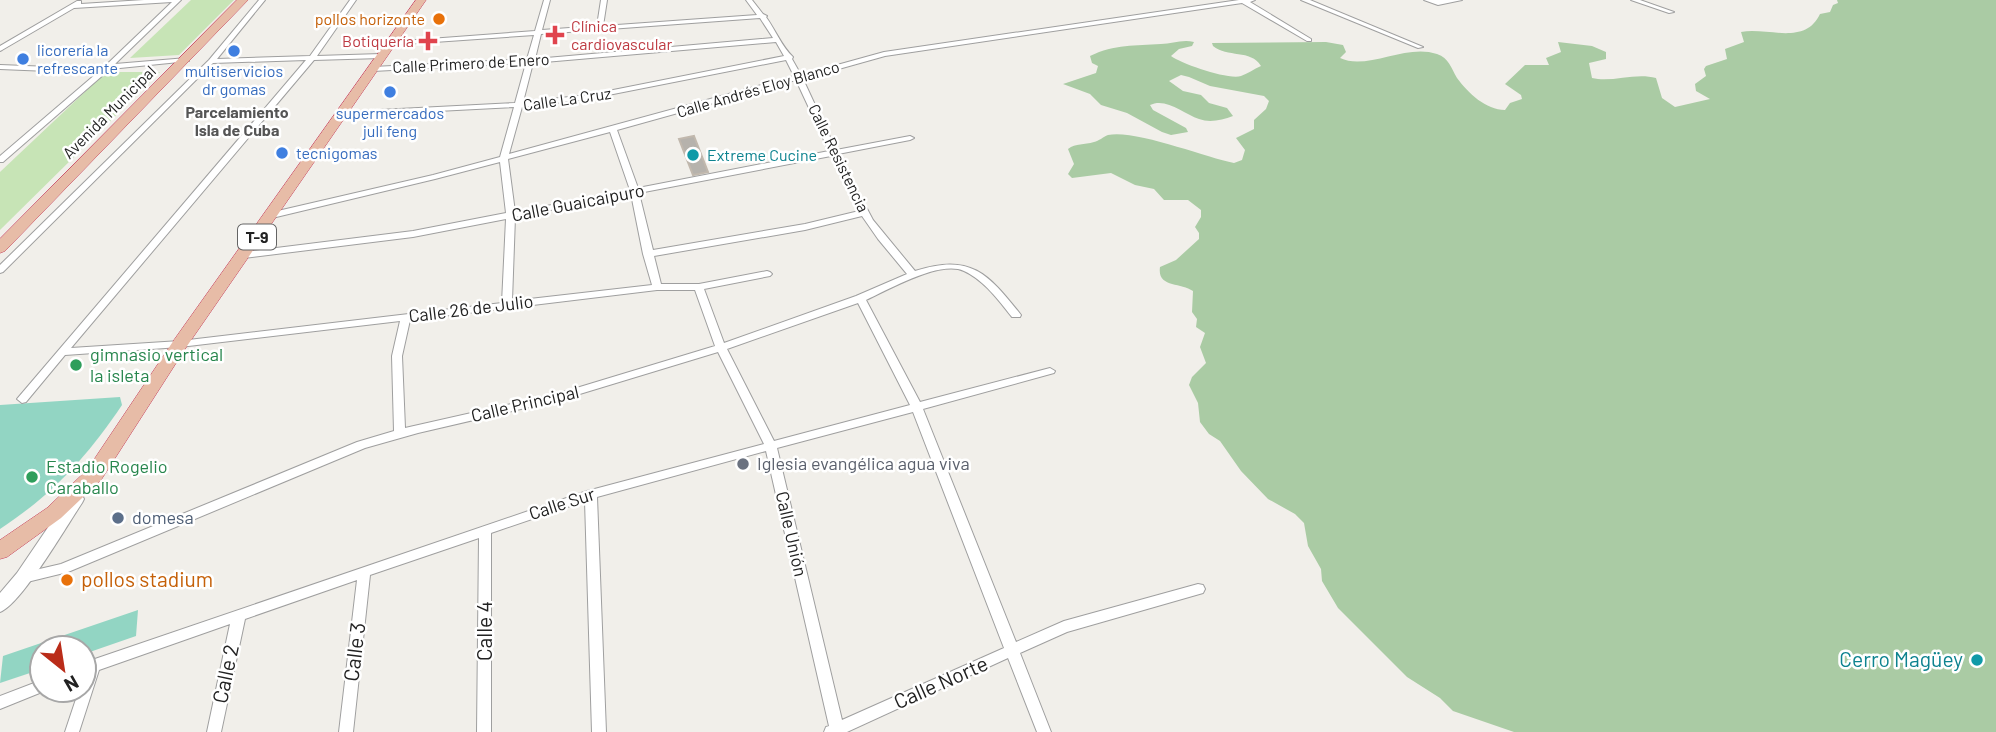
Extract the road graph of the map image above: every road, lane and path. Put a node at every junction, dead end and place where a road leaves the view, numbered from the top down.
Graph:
1 (81, 0) edge
2 (178, 0) edge
3 (243, 0) edge
4 (262, 0) edge
5 (353, 0) edge
6 (421, 0) edge
7 (547, 0) edge
8 (604, 0) edge
9 (750, 0) edge
10 (1209, 0) edge
11 (1304, 0) edge
12 (1427, 0) edge
13 (1459, 0) edge
14 (1634, 0) edge
15 (1248, 1) edge
16 (73, 6) junction
17 (1191, 8) junction
18 (1671, 12) dead end
19 (764, 16) junction
20 (600, 27) junction
21 (538, 31) junction
22 (779, 40) junction
23 (1308, 40) dead end
24 (391, 43) junction
25 (1420, 47) dead end
26 (0, 49) edge
27 (789, 57) junction
28 (311, 59) junction
29 (187, 60) junction
30 (211, 61) junction
31 (530, 61) junction
32 (377, 63) junction
33 (0, 67) edge
34 (105, 69) junction
35 (801, 78) junction
36 (517, 105) junction
37 (341, 114) junction
38 (613, 130) junction
39 (910, 138) dead end
40 (15, 147) junction
41 (0, 148) edge
42 (836, 154) junction
43 (504, 158) junction
44 (0, 160) edge
45 (635, 192) junction
46 (864, 213) junction
47 (272, 215) junction
48 (511, 215) junction
49 (3, 242) edge
50 (648, 254) junction
51 (244, 255) junction
52 (0, 270) edge
53 (767, 274) dead end
54 (914, 275) junction
55 (699, 286) junction
56 (657, 287) junction
57 (860, 298) junction
58 (507, 305) junction
59 (1016, 315) dead end
60 (406, 317) junction
61 (180, 344) junction
62 (720, 346) junction
63 (61, 352) junction
64 (1050, 370) dead end
65 (22, 399) dead end
66 (916, 406) junction
67 (400, 432) junction
68 (770, 444) junction
69 (94, 475) junction
70 (591, 494) junction
71 (485, 530) junction
72 (0, 551) edge
73 (364, 572) junction
74 (23, 578) junction
75 (1198, 589) dead end
76 (1, 605) edge
77 (239, 615) junction
78 (1012, 651) junction
79 (98, 664) edge
80 (28, 691) edge
81 (0, 702) edge
82 (79, 704) edge
83 (835, 731) edge
84 (72, 732) edge
85 (214, 732) edge
86 (346, 732) edge
87 (484, 732) edge
88 (599, 732) edge
89 (1044, 732) edge

1 - 16 street
2 - 16 street
2 - 34 street
3 - 29 highway, Avenida Municipal
4 - 30 street
5 - 28 street
6 - 24 highway, T-9
7 - 21 street
8 - 20 street
9 - 19 street, Calle Resistencia
10 - 17 street
11 - 25 street
12 - 13 street
14 - 18 street
15 - 17 street, Calle Andrés Eloy Blanco
15 - 23 street
16 - 26 street
17 - 35 street, Calle Andrés Eloy Blanco
19 - 20 street
19 - 22 street, Calle Resistencia
20 - 21 street
21 - 24 street
21 - 31 street
22 - 27 street, Calle Resistencia
22 - 31 street, Calle Primero de Enero
24 - 32 highway, T-9
27 - 35 street, Calle Resistencia
27 - 36 street, Calle La Cruz
28 - 30 street, Calle Primero de Enero
28 - 32 street, Calle Primero de Enero
28 - 63 street
29 - 34 street
29 - 49 highway, Avenida Municipal
30 - 52 street
31 - 32 street, Calle Primero de Enero
31 - 36 street
32 - 37 highway, T-9
33 - 34 street
34 - 40 street
35 - 38 street, Calle Andrés Eloy Blanco
35 - 42 street, Calle Resistencia
36 - 37 street, Calle La Cruz
36 - 43 street
37 - 47 highway, T-9
38 - 43 street, Calle Andrés Eloy Blanco
38 - 45 street
39 - 42 street, Calle Guaicaipuro
40 - 41 street
40 - 44 street
42 - 45 street, Calle Guaicaipuro
42 - 46 street, Calle Resistencia
43 - 47 street, Calle Andrés Eloy Blanco
43 - 48 street
45 - 48 street, Calle Guaicaipuro
45 - 50 street
46 - 50 street
46 - 54 street, Calle Resistencia
47 - 51 highway, T-9
48 - 51 street, Calle Guaicaipuro
48 - 58 street
50 - 56 street
51 - 61 highway, T-9
53 - 55 street, Calle 26 de Julio
54 - 57 street, Calle Principal
54 - 59 street, Calle Principal
55 - 56 street, Calle 26 de Julio
55 - 62 street
56 - 58 street, Calle 26 de Julio
57 - 62 street, Calle Principal
57 - 66 street
58 - 60 street, Calle 26 de Julio
60 - 61 street, Calle 26 de Julio
60 - 67 street
61 - 63 street, Calle 26 de Julio
61 - 69 highway, T-9
62 - 67 street, Calle Principal
62 - 68 street, Calle Unión
63 - 65 street
64 - 66 street, Calle Sur
66 - 68 street, Calle Sur
66 - 78 street
67 - 74 street, Calle Principal
68 - 70 street, Calle Sur
68 - 83 street, Calle Unión
69 - 72 highway, T-9
69 - 74 street, T-9
70 - 71 street, Calle Sur
70 - 88 street
71 - 73 street, Calle Sur
71 - 87 street, Calle 4
73 - 77 street, Calle Sur
73 - 86 street, Calle 3
74 - 76 street, T-9
75 - 78 street, Calle Norte
77 - 79 street, Calle Sur
77 - 85 street, Calle 2
78 - 83 street, Calle Norte
78 - 89 street
80 - 81 street
82 - 84 street

